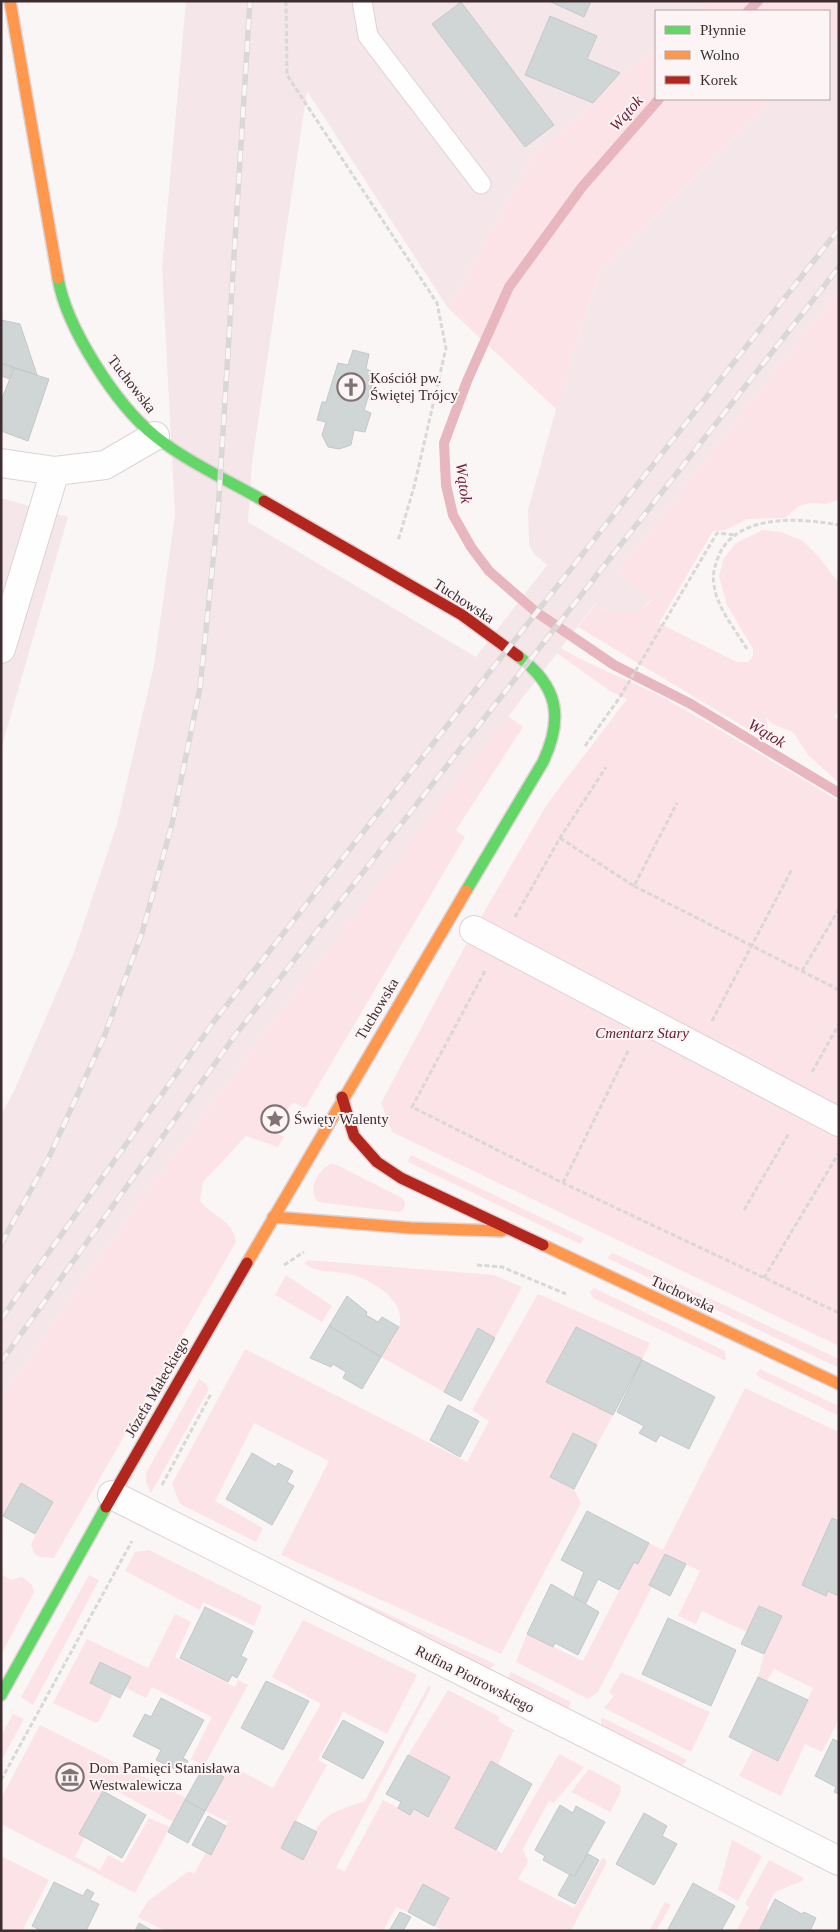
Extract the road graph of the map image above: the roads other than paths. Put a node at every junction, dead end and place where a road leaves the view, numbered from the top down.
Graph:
1 (10, 1) edge
2 (362, 1) edge
3 (481, 184) dead end
4 (155, 436) junction
5 (1, 462) edge
6 (55, 471) junction
7 (1, 649) edge
8 (474, 930) dead end
9 (342, 1097) junction
10 (839, 1122) edge
11 (273, 1216) junction
12 (514, 1231) junction
13 (839, 1384) edge
14 (112, 1495) junction
15 (1, 1695) edge
16 (839, 1862) edge

1 - 4 street, Tuchowska
2 - 3 lane
4 - 6 street
4 - 9 street, Tuchowska
5 - 6 street
6 - 7 street
8 - 10 street
9 - 11 street, Józefa Małeckiego
9 - 12 street, Tuchowska
11 - 12 street, Tuchowska
11 - 14 street, Józefa Małeckiego
12 - 13 street, Tuchowska
14 - 15 street, Józefa Małeckiego
14 - 16 street, Rufina Piotrowskiego

